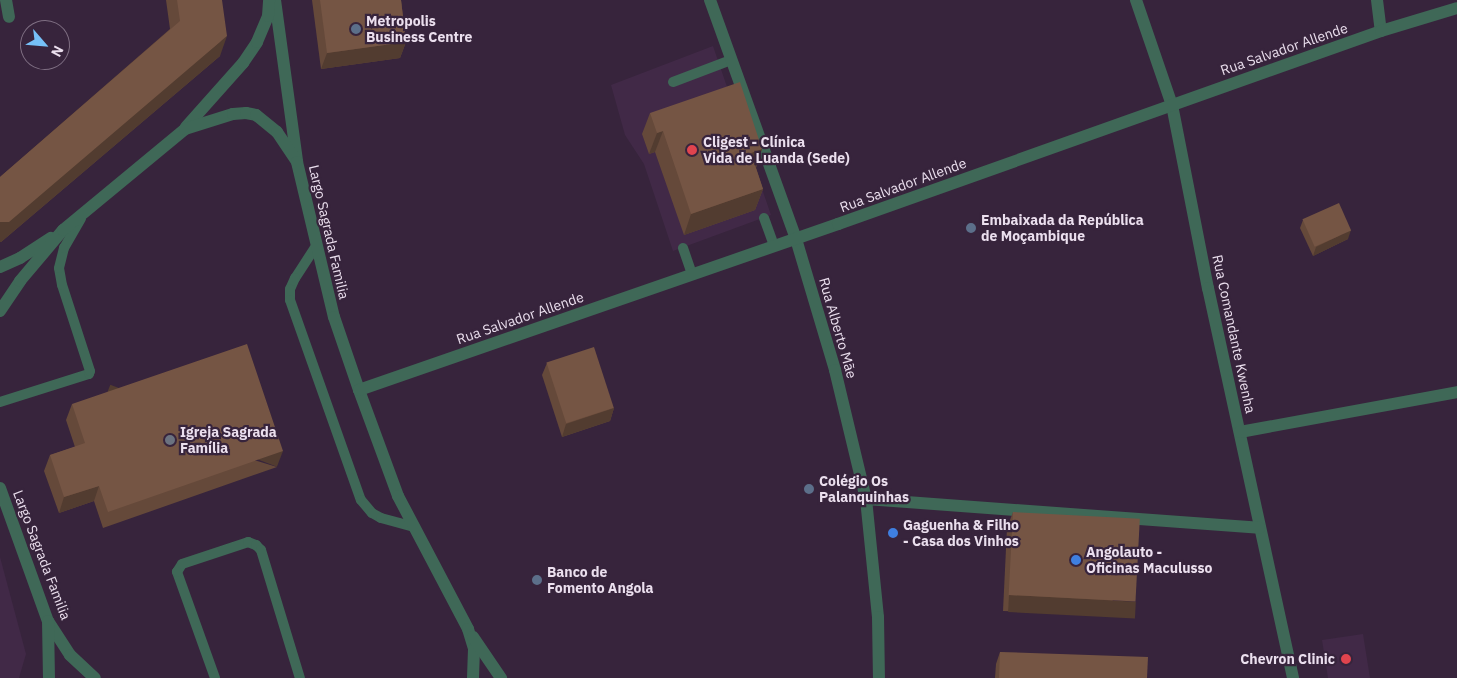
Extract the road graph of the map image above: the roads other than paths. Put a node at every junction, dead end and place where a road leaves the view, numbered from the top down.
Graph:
1 (6, 0) edge
2 (269, 0) edge
3 (275, 0) edge
4 (710, 0) edge
5 (1136, 0) edge
6 (1377, 0) edge
7 (1457, 8) edge
8 (10, 17) dead end
9 (1381, 31) junction
10 (732, 60) junction
11 (673, 82) dead end
12 (1172, 106) junction
13 (185, 128) junction
14 (297, 162) junction
15 (82, 217) junction
16 (764, 218) dead end
17 (64, 230) junction
18 (796, 239) junction
19 (316, 246) junction
20 (774, 246) junction
21 (683, 248) dead end
22 (0, 267) edge
23 (692, 274) junction
24 (0, 311) edge
25 (359, 390) junction
26 (1457, 392) edge
27 (0, 402) edge
28 (1240, 432) junction
29 (0, 488) edge
30 (866, 499) junction
31 (414, 527) junction
32 (1259, 528) junction
33 (48, 621) junction
34 (468, 629) junction
35 (49, 678) edge
36 (94, 678) edge
37 (215, 678) edge
38 (300, 678) edge
39 (473, 678) edge
40 (501, 678) edge
41 (879, 678) edge
42 (1293, 678) edge

1 - 8 street
2 - 13 street
3 - 14 street
4 - 10 street, Rua Alberto Mãe
5 - 12 street, Rua Comandante Kwenha
6 - 9 street
7 - 9 street, Rua Salvador Allende
9 - 12 street, Rua Salvador Allende
10 - 11 lane
10 - 18 street, Rua Alberto Mãe
12 - 18 street, Rua Salvador Allende
12 - 28 street, Rua Comandante Kwenha
13 - 14 street, Largo Sagrada Familia
13 - 15 street, Largo Sagrada Familia
14 - 19 street, Largo Sagrada Familia
15 - 17 street, Largo Sagrada Familia
15 - 27 lane
16 - 20 lane
17 - 22 street
17 - 24 street, Largo Sagrada Familia
18 - 20 street, Rua Salvador Allende
18 - 30 street, Rua Alberto Mãe
19 - 25 street, Largo Sagrada Familia
19 - 31 lane
20 - 23 street, Rua Salvador Allende
21 - 23 lane
23 - 25 street, Rua Salvador Allende
25 - 31 street, Largo Sagrada Familia
26 - 28 street
28 - 32 street, Rua Comandante Kwenha
29 - 33 street, Largo Sagrada Familia
30 - 32 street
30 - 41 street, Rua Alberto Mãe
31 - 34 street, Largo Sagrada Familia
32 - 42 street, Rua Comandante Kwenha
33 - 35 street
33 - 36 street, Largo Sagrada Familia
34 - 39 street, Largo Sagrada Familia
34 - 40 street
37 - 38 lane

